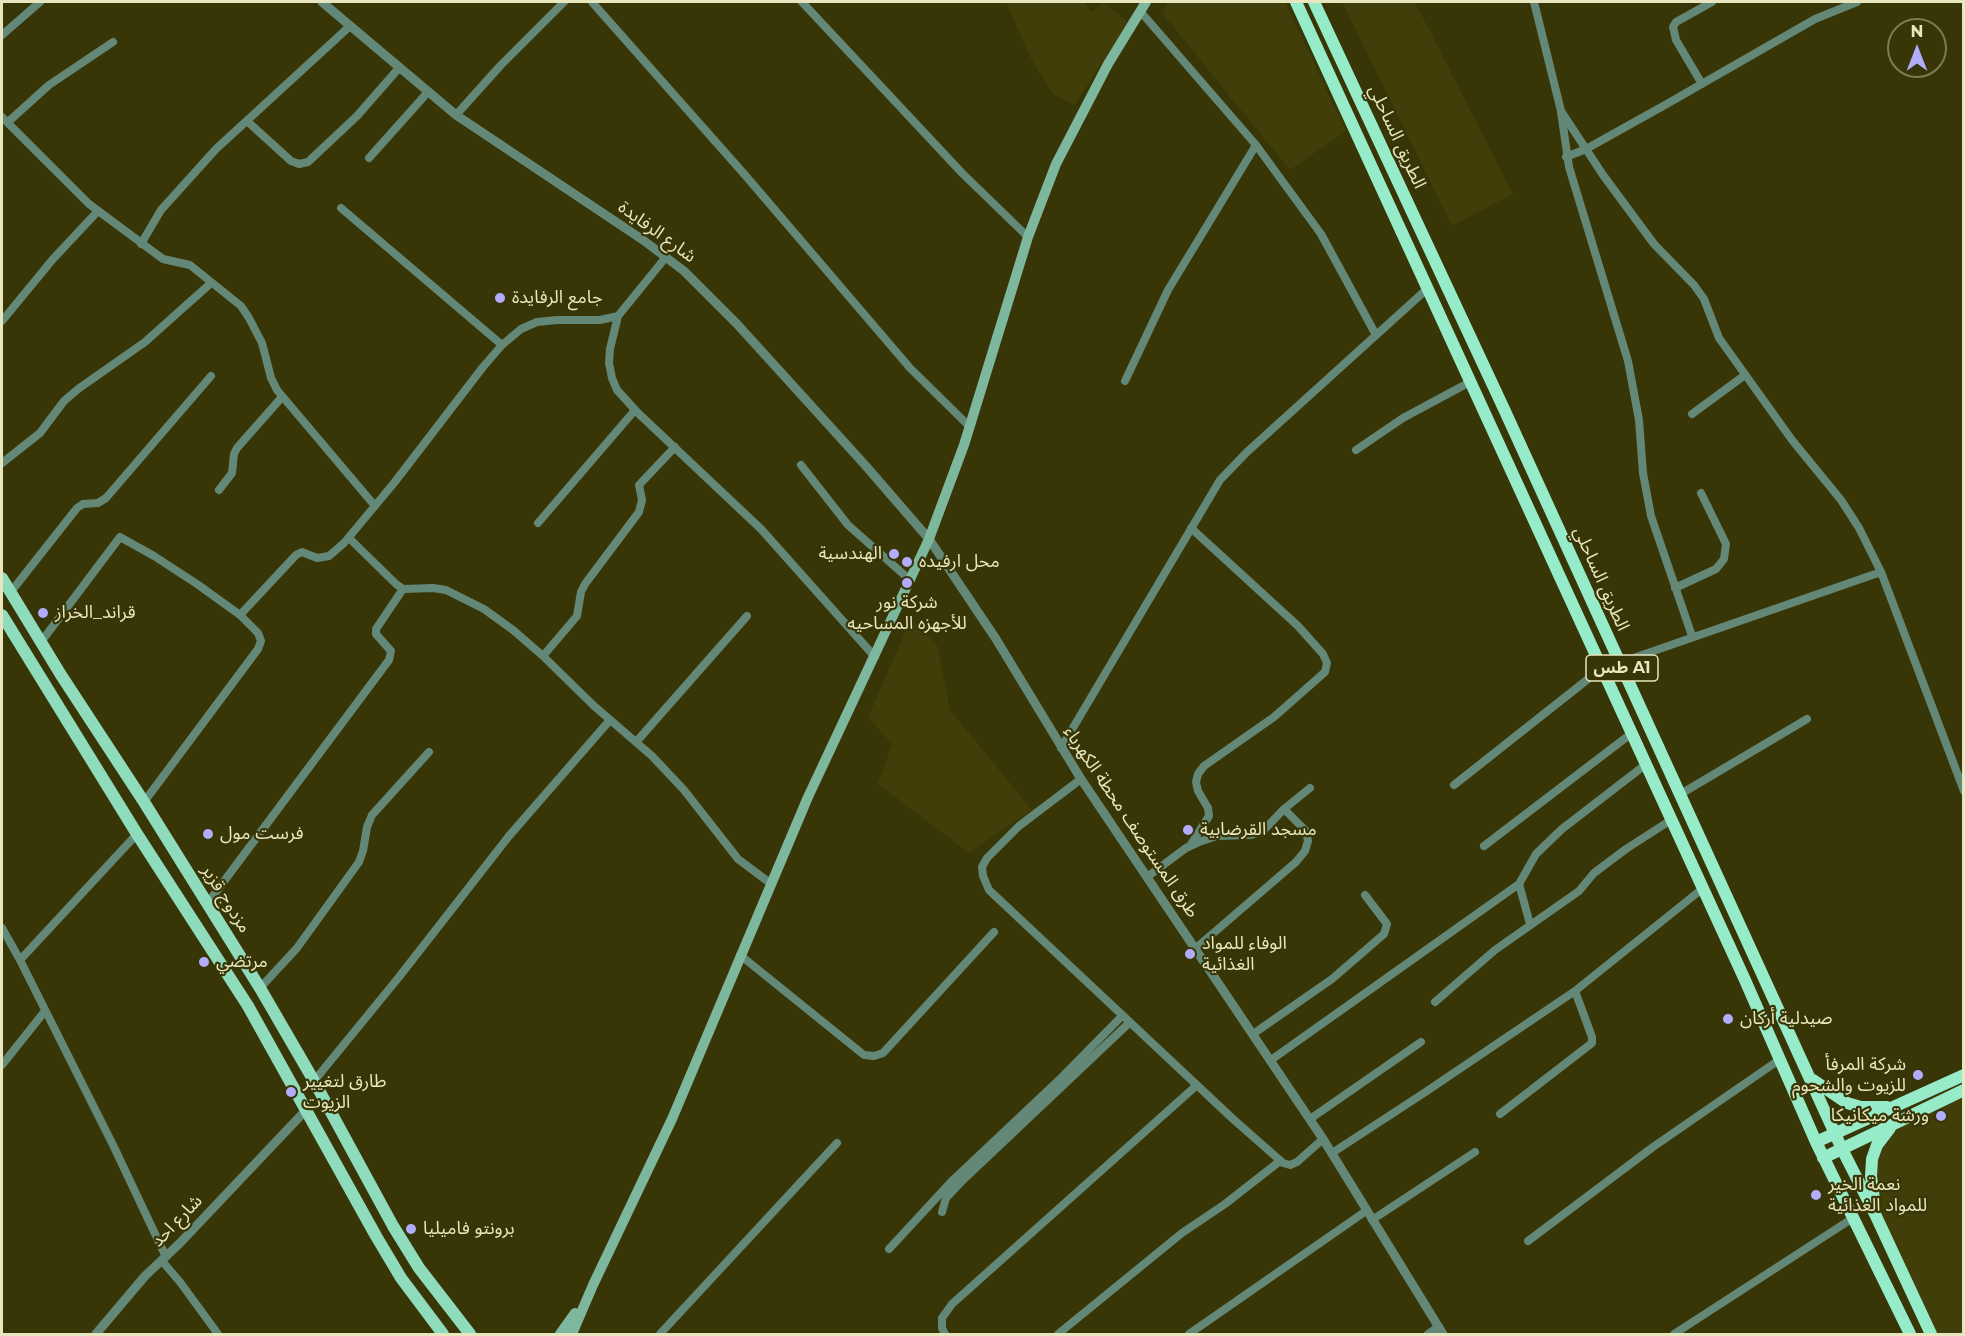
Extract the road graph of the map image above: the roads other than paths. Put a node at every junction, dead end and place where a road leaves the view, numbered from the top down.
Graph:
1 (40, 2) edge
2 (322, 2) edge
3 (564, 2) edge
4 (592, 2) edge
5 (802, 2) edge
6 (1296, 2) edge
7 (1314, 2) edge
8 (1533, 2) edge
9 (1712, 2) edge
10 (1857, 2) edge
11 (1143, 6) edge
12 (350, 26) junction
13 (2, 35) edge
14 (113, 42) dead end
15 (399, 68) junction
16 (1702, 84) junction
17 (428, 92) junction
18 (1561, 111) junction
19 (456, 115) junction
20 (2, 117) edge
21 (247, 121) junction
22 (8, 123) junction
23 (1256, 145) junction
24 (1586, 149) junction
25 (1566, 157) junction
26 (369, 158) dead end
27 (341, 208) dead end
28 (98, 211) junction
29 (1028, 237) junction
30 (141, 244) junction
31 (666, 256) junction
32 (211, 283) junction
33 (1427, 289) junction
34 (618, 316) junction
35 (2, 321) edge
36 (1376, 335) junction
37 (502, 345) junction
38 (1745, 375) junction
39 (211, 376) dead end
40 (1125, 381) dead end
41 (1470, 382) junction
42 (282, 397) junction
43 (635, 410) junction
44 (1692, 414) dead end
45 (969, 426) junction
46 (675, 447) junction
47 (1356, 450) dead end
48 (2, 463) edge
49 (801, 465) dead end
50 (219, 490) dead end
51 (1701, 493) dead end
52 (375, 506) junction
53 (538, 523) dead end
54 (1191, 528) junction
55 (349, 538) junction
56 (929, 539) junction
57 (1881, 572) junction
58 (2, 578) edge
59 (910, 580) junction
60 (1675, 588) junction
61 (404, 589) junction
62 (10, 593) junction
63 (2, 615) edge
64 (240, 615) junction
65 (747, 616) dead end
66 (1692, 636) junction
67 (41, 642) junction
68 (543, 656) junction
69 (875, 657) junction
70 (1619, 663) junction
71 (1602, 668) junction
72 (1807, 719) dead end
73 (610, 720) junction
74 (1632, 733) junction
75 (637, 741) junction
76 (1061, 748) junction
77 (429, 752) dead end
78 (1645, 765) junction
79 (1081, 779) junction
80 (1454, 785) dead end
81 (1310, 788) dead end
82 (1964, 791) edge
83 (1679, 795) junction
84 (144, 802) junction
85 (1284, 809) junction
86 (1671, 820) junction
87 (137, 834) junction
88 (1190, 846) junction
89 (1484, 846) dead end
90 (1148, 877) junction
91 (771, 884) junction
92 (1519, 884) junction
93 (1702, 889) junction
94 (1365, 895) dead end
95 (207, 904) junction
96 (1530, 924) junction
97 (2, 928) edge
98 (994, 932) dead end
99 (1196, 948) junction
100 (740, 955) junction
101 (20, 960) junction
102 (260, 988) junction
103 (1575, 991) junction
104 (1435, 1002) dead end
105 (45, 1011) junction
106 (1122, 1016) junction
107 (1129, 1023) junction
108 (1253, 1034) junction
109 (1421, 1042) dead end
110 (299, 1055) junction
111 (1271, 1060) junction
112 (1779, 1060) junction
113 (2, 1065) edge
114 (282, 1066) junction
115 (1964, 1075) edge
116 (1810, 1077) junction
117 (314, 1081) junction
118 (1197, 1085) junction
119 (1964, 1090) edge
120 (1897, 1106) junction
121 (306, 1110) junction
122 (1500, 1114) dead end
123 (1310, 1119) junction
124 (1898, 1120) junction
125 (1835, 1133) junction
126 (1323, 1139) junction
127 (1816, 1142) junction
128 (837, 1143) dead end
129 (1842, 1149) junction
130 (1475, 1152) dead end
131 (1332, 1153) junction
132 (1823, 1158) junction
133 (1280, 1161) junction
134 (1366, 1211) junction
135 (942, 1212) dead end
136 (1875, 1214) junction
137 (1853, 1218) junction
138 (1372, 1220) junction
139 (1528, 1241) dead end
140 (889, 1249) dead end
141 (164, 1259) junction
142 (593, 1285) junction
143 (1200, 1331) edge
144 (1440, 1331) edge
145 (96, 1335) edge
146 (218, 1335) edge
147 (443, 1335) edge
148 (470, 1335) edge
149 (560, 1335) edge
150 (572, 1335) edge
151 (660, 1335) edge
152 (945, 1335) edge
153 (1058, 1335) edge
154 (1189, 1335) edge
155 (1428, 1335) edge
156 (1674, 1335) edge
157 (1910, 1335) edge
158 (1930, 1335) edge

1 - 13 street
2 - 12 street, شارع الرفايدة
3 - 19 street
4 - 45 street
5 - 29 street
6 - 33 highway, الطريق الساحلي / طس A1
7 - 70 highway, الطريق الساحلي / طس A1
8 - 18 street
9 - 16 street
10 - 16 street
11 - 23 street
11 - 29 main road
12 - 15 street, شارع الرفايدة
12 - 21 street
14 - 22 street
15 - 17 street, شارع الرفايدة
15 - 21 street
16 - 24 street
17 - 19 street, شارع الرفايدة
17 - 26 street
18 - 24 street
18 - 25 street
19 - 31 street, شارع الرفايدة
20 - 22 street
21 - 30 street
22 - 28 street
23 - 36 street
23 - 40 street
24 - 25 street
24 - 38 street
25 - 60 street
27 - 37 street
28 - 30 street
28 - 35 street
29 - 45 main road
30 - 32 street
31 - 34 street
31 - 56 street, شارع الرفايدة
32 - 42 street
32 - 48 street
33 - 36 street
33 - 41 highway, الطريق الساحلي / طس A1
34 - 37 street
34 - 43 street
36 - 54 street
37 - 52 street
38 - 44 street
38 - 57 street
39 - 62 street
41 - 47 street
41 - 71 highway, الطريق الساحلي / طس A1
42 - 50 street
42 - 52 street
43 - 46 street
43 - 53 street
45 - 56 main road
46 - 68 street
46 - 69 street
49 - 59 street
51 - 60 street
52 - 55 street
54 - 76 street
54 - 88 street
55 - 61 street
55 - 64 street
56 - 59 main road
56 - 76 street, طرق المستوصف محطة الكهرباء
57 - 66 street
57 - 82 street
58 - 62 main road, مزدوج قزير
59 - 69 main road
60 - 66 street
61 - 68 street
61 - 95 street
62 - 67 main road, مزدوج قزير
63 - 87 main road
64 - 67 street
64 - 84 street
65 - 75 street
66 - 70 street
67 - 84 main road, مزدوج قزير
68 - 73 street
69 - 91 main road
70 - 83 highway, الطريق الساحلي / طس A1
71 - 74 highway, الطريق الساحلي / طس A1
71 - 80 street
72 - 83 street
73 - 75 street
73 - 117 street
74 - 78 highway, الطريق الساحلي / طس A1
74 - 89 street
75 - 91 street
76 - 79 street, طرق المستوصف محطة الكهرباء
77 - 102 street
78 - 86 highway, الطريق الساحلي / طس A1
78 - 92 street
79 - 90 street, طرق المستوصف محطة الكهرباء
79 - 106 street
81 - 85 street
83 - 116 highway, الطريق الساحلي / طس A1
84 - 95 main road, مزدوج قزير
85 - 88 street
85 - 99 street
86 - 93 highway, الطريق الساحلي / طس A1
86 - 96 street
87 - 101 street
87 - 114 main road
88 - 90 street
90 - 99 street, طرق المستوصف محطة الكهرباء
91 - 100 main road
92 - 96 street
92 - 111 street
93 - 103 street
93 - 112 highway, الطريق الساحلي / طس A1
94 - 108 street
95 - 102 main road, مزدوج قزير
96 - 104 street
97 - 101 street
98 - 100 street
99 - 108 street, طرق المستوصف محطة الكهرباء
100 - 142 main road
101 - 105 street
102 - 110 main road, مزدوج قزير
103 - 122 street
103 - 131 street
105 - 113 street
105 - 141 street
106 - 107 street
106 - 140 street
107 - 118 street
107 - 135 street
108 - 111 street, طرق المستوصف محطة الكهرباء
109 - 123 street
110 - 114 main road
110 - 117 main road, مزدوج قزير
111 - 123 street, طرق المستوصف محطة الكهرباء
112 - 127 highway, الطريق الساحلي / طس A1
112 - 139 street
114 - 121 main road
115 - 120 highway
116 - 120 highway
116 - 125 highway, الطريق الساحلي / طس A1
117 - 148 main road, مزدوج قزير
118 - 133 street
118 - 152 street
119 - 124 highway
120 - 125 highway
121 - 141 street, شارع احد
121 - 147 main road
123 - 126 street, طرق المستوصف محطة الكهرباء
124 - 129 highway
124 - 136 highway
125 - 127 highway
125 - 129 highway, الطريق الساحلي / طس A1
126 - 131 street, طرق المستوصف محطة الكهرباء
126 - 133 street
127 - 132 highway, الطريق الساحلي / طس A1
128 - 151 street
129 - 132 highway
129 - 136 highway, الطريق الساحلي / طس A1
130 - 138 street
131 - 134 street, طرق المستوصف محطة الكهرباء
132 - 137 highway, الطريق الساحلي / طس A1
133 - 153 street
134 - 138 street, طرق المستوصف محطة الكهرباء
134 - 143 street
136 - 158 highway, الطريق الساحلي / طس A1
137 - 156 street
137 - 157 highway, الطريق الساحلي / طس A1
138 - 144 street, طرق المستوصف محطة الكهرباء
141 - 145 street, شارع احد
141 - 146 street
142 - 149 main road
142 - 150 main road
143 - 154 street
144 - 155 street

